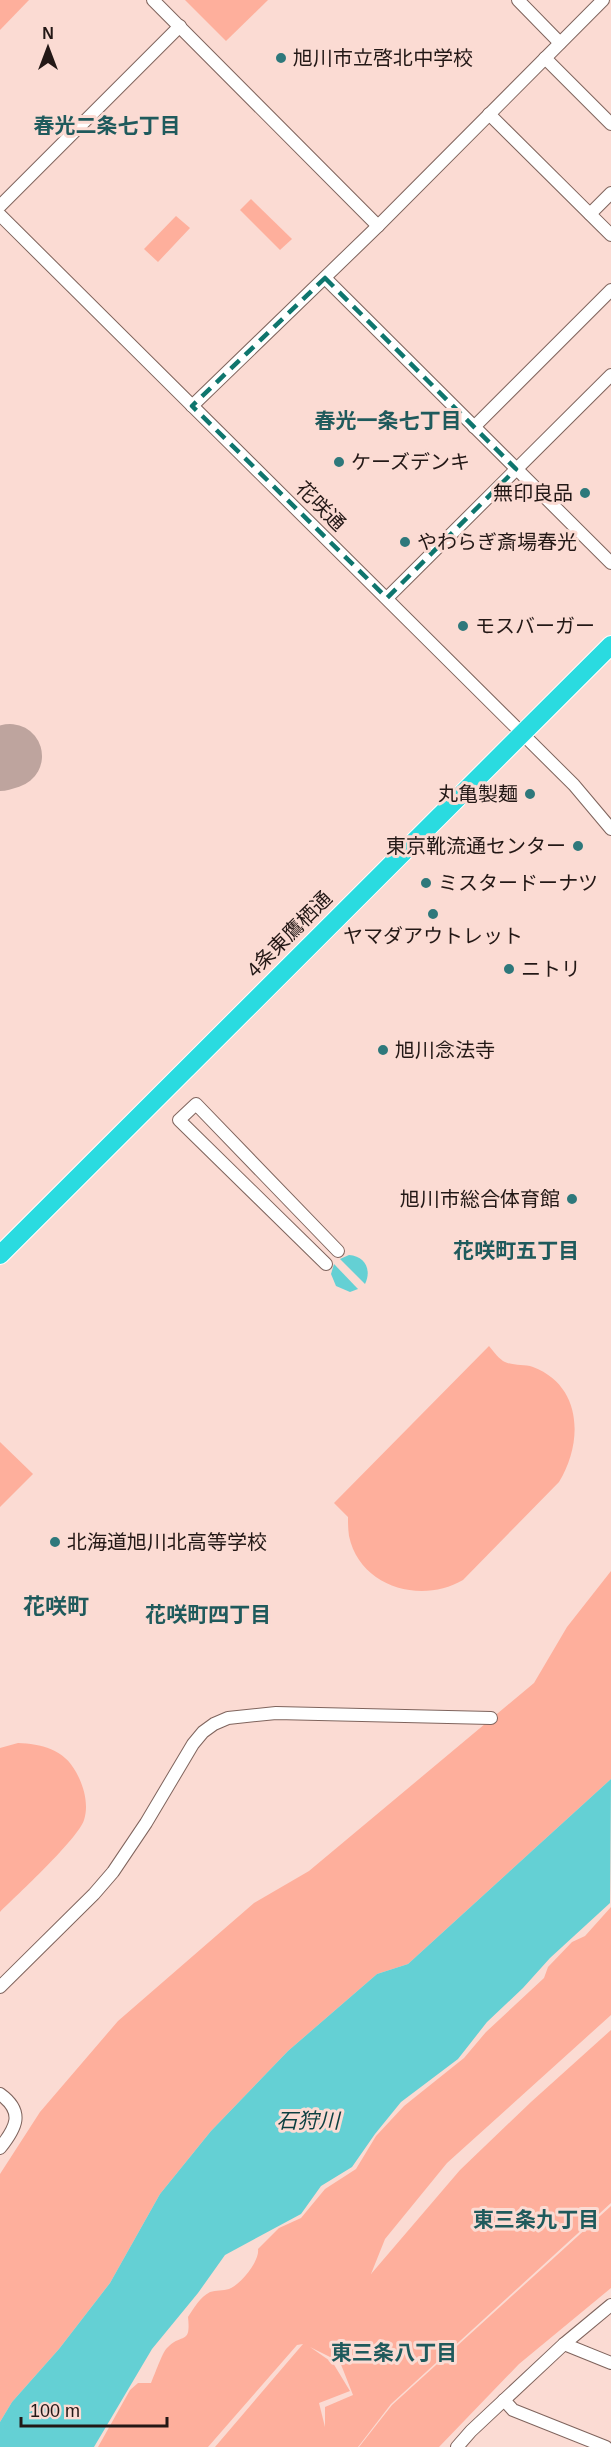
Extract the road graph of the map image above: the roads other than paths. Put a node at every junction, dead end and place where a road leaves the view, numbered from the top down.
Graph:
1 (153, 0) edge
2 (518, 0) edge
3 (603, 0) edge
4 (180, 26) junction
5 (560, 43) junction
6 (544, 58) junction
7 (489, 114) junction
8 (611, 124) edge
9 (611, 193) edge
10 (0, 206) edge
11 (0, 214) edge
12 (590, 214) junction
13 (378, 226) junction
14 (611, 235) edge
15 (325, 278) junction
16 (611, 290) edge
17 (611, 375) edge
18 (192, 406) junction
19 (474, 427) junction
20 (516, 469) junction
21 (611, 563) edge
22 (387, 598) junction
23 (611, 645) edge
24 (522, 734) junction
25 (611, 830) edge
26 (338, 1251) dead end
27 (0, 1255) edge
28 (326, 1264) dead end
29 (491, 1718) dead end
30 (0, 1987) edge
31 (0, 2094) edge
32 (0, 2148) edge
33 (611, 2305) edge
34 (564, 2344) junction
35 (611, 2363) edge
36 (504, 2400) junction
37 (609, 2446) edge
38 (457, 2447) edge

1 - 4 street
2 - 5 street
3 - 5 street
4 - 10 street
4 - 13 street
5 - 6 street
6 - 7 street
6 - 8 street
7 - 12 street
7 - 13 street
9 - 12 street
11 - 18 street, 花咲通
12 - 14 street
13 - 15 street
15 - 18 street
15 - 19 street
16 - 19 street
17 - 20 street
18 - 22 street, 花咲通
19 - 20 street
20 - 21 street
20 - 22 street
22 - 24 street, 花咲通
23 - 24 highway, 4条東鷹栖通
24 - 25 street, 花咲通
24 - 27 highway, 4条東鷹栖通
26 - 28 street
29 - 30 street
31 - 32 street
33 - 34 street
34 - 35 street
34 - 36 street
36 - 37 street
36 - 38 street

